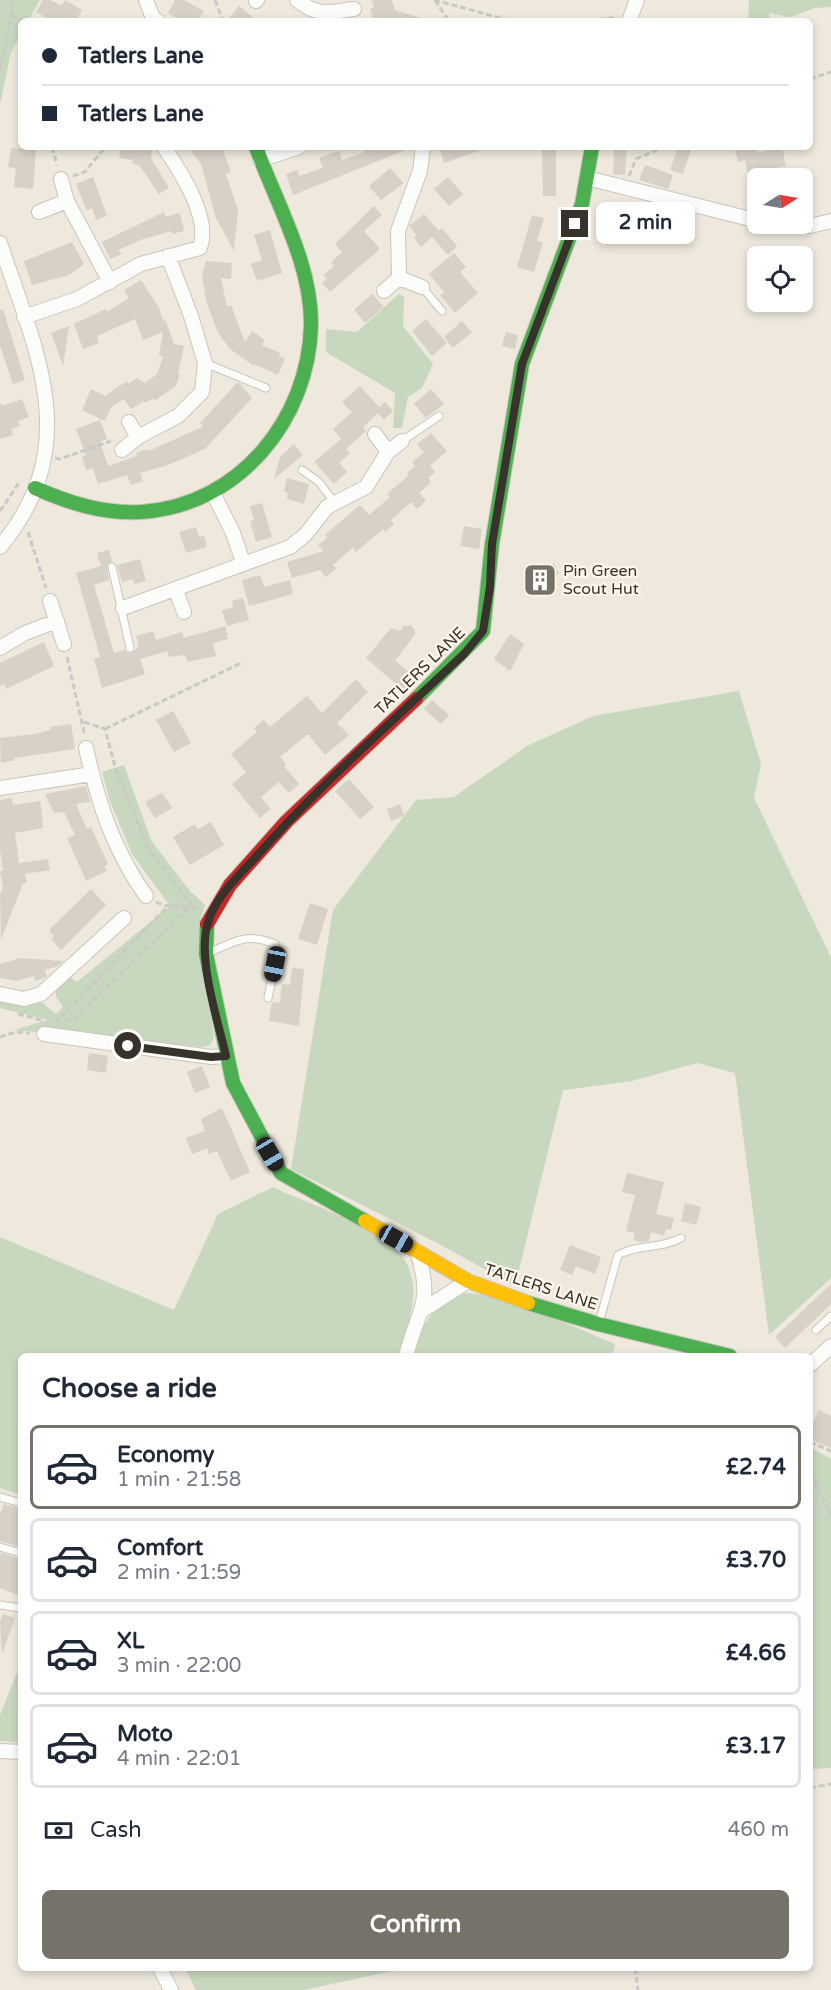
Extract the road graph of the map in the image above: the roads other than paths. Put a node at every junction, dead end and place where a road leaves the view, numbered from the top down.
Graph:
1 (146, 0) edge
2 (297, 0) edge
3 (637, 0) edge
4 (355, 10) edge
5 (153, 18) edge
6 (630, 18) edge
7 (166, 150) edge
8 (281, 150) edge
9 (423, 150) edge
10 (592, 150) edge
11 (258, 154) edge
12 (587, 178) junction
13 (61, 179) road end
14 (67, 201) junction
15 (39, 212) dead end
16 (747, 219) edge
17 (831, 221) edge
18 (813, 225) edge
19 (0, 243) edge
20 (168, 256) junction
21 (399, 278) junction
22 (110, 282) junction
23 (422, 287) joint
24 (384, 291) dead end
25 (442, 311) dead end
26 (24, 317) junction
27 (204, 363) junction
28 (266, 388) dead end
29 (439, 416) dead end
30 (129, 422) dead end
31 (375, 434) dead end
32 (138, 437) junction
33 (402, 441) joint
34 (122, 450) road end
35 (388, 452) junction
36 (302, 470) dead end
37 (34, 488) junction
38 (212, 491) junction
39 (334, 502) junction
40 (0, 547) edge
41 (243, 562) junction
42 (112, 567) dead end
43 (176, 591) junction
44 (50, 601) road end
45 (123, 608) junction
46 (184, 612) dead end
47 (57, 621) junction
48 (64, 644) road end
49 (0, 648) edge
50 (130, 648) dead end
51 (86, 748) road end
52 (92, 774) junction
53 (0, 788) edge
54 (146, 896) road end
55 (124, 918) dead end
56 (206, 954) junction
57 (0, 994) edge
58 (268, 998) dead end
59 (44, 1028) road end
60 (226, 1056) junction
61 (681, 1238) dead end
62 (417, 1251) junction
63 (468, 1281) junction
64 (423, 1310) junction
65 (831, 1316) edge
66 (599, 1323) junction
67 (816, 1330) dead end
68 (831, 1346) edge
69 (407, 1353) edge
70 (717, 1353) edge
71 (813, 1362) edge
72 (0, 1497) edge
73 (18, 1502) edge
74 (0, 1547) edge
75 (18, 1552) edge
76 (0, 1605) edge
77 (18, 1608) edge
78 (0, 1751) edge
79 (18, 1752) edge
80 (162, 1971) edge
81 (171, 1990) edge

1 - 5 street
2 - 4 street
3 - 6 street
7 - 20 street
8 - 11 street
9 - 21 street
10 - 12 street, TATLERS LANE
11 - 38 street
12 - 16 street
12 - 56 street, TATLERS LANE
13 - 14 street
14 - 15 street
14 - 22 street
17 - 18 street
19 - 26 street
20 - 22 street
20 - 27 street
21 - 23 street
21 - 24 street
22 - 26 street
23 - 25 lane
26 - 37 street
27 - 28 lane
27 - 32 street
29 - 33 lane
30 - 32 street
31 - 35 street
32 - 34 street
33 - 35 street
35 - 39 street
36 - 39 lane
37 - 38 street
37 - 40 street
38 - 41 street
39 - 41 street
41 - 43 street
42 - 45 lane
43 - 45 street
43 - 46 street
44 - 47 street
45 - 50 lane
47 - 48 street
47 - 49 street
51 - 52 street
52 - 53 street
52 - 54 street
55 - 57 street
56 - 58 lane
56 - 60 street, TATLERS LANE
59 - 60 street
60 - 62 street, TATLERS LANE
61 - 66 lane
62 - 63 street, TATLERS LANE
62 - 64 street
63 - 64 street
63 - 66 street, TATLERS LANE
64 - 69 street
65 - 67 lane
66 - 70 street, TATLERS LANE
68 - 71 street
72 - 73 lane
74 - 75 lane
76 - 77 lane
78 - 79 street
80 - 81 street

